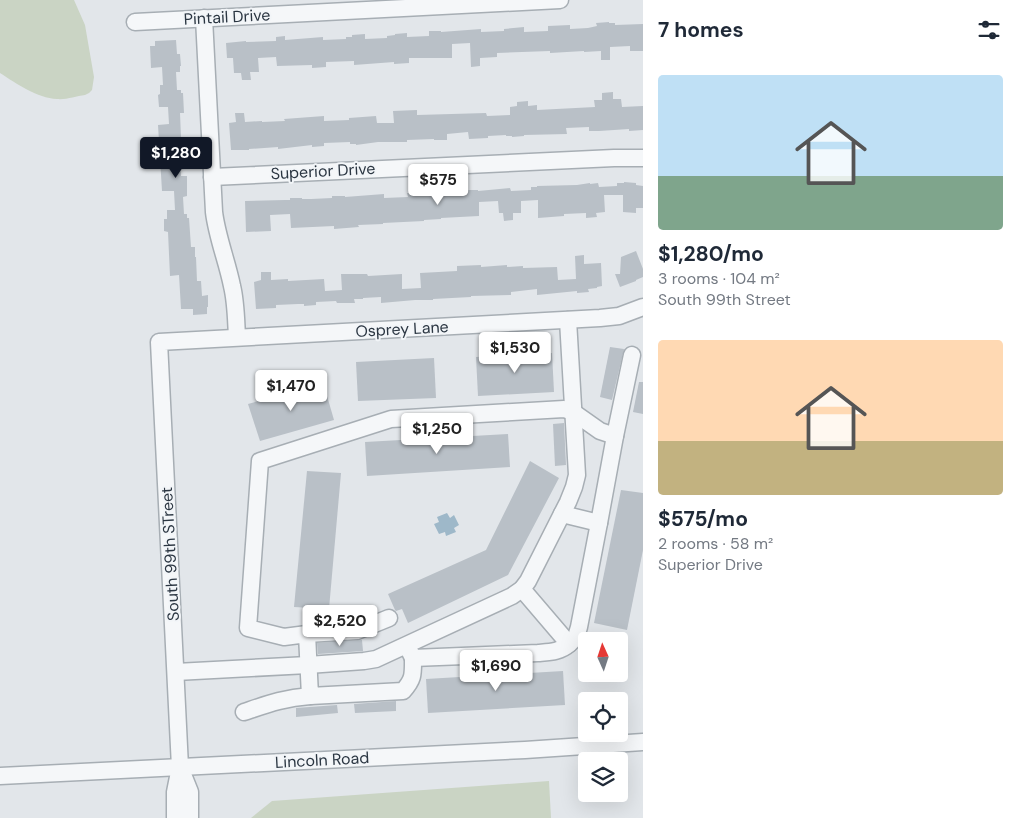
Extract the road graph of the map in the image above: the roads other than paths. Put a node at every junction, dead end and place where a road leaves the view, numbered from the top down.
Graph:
1 (560, 0) edge
2 (438, 3) edge
3 (204, 18) junction
4 (134, 22) dead end
5 (643, 158) edge
6 (212, 177) junction
7 (643, 307) edge
8 (568, 320) junction
9 (237, 337) junction
10 (159, 342) joint
11 (632, 355) dead end
12 (574, 412) junction
13 (615, 436) junction
14 (562, 514) junction
15 (599, 523) junction
16 (522, 589) junction
17 (389, 618) dead end
18 (307, 634) junction
19 (569, 644) junction
20 (409, 651) junction
21 (308, 665) junction
22 (176, 672) junction
23 (310, 696) junction
24 (244, 712) dead end
25 (643, 742) edge
26 (180, 767) junction
27 (0, 776) edge
28 (175, 818) edge
29 (190, 818) edge

1 - 2 street, Pintail Drive
2 - 3 street, Pintail Drive
3 - 4 street, Pintail Drive
3 - 6 street
5 - 6 street, Superior Drive
6 - 9 street
7 - 8 street, Osprey Lane
8 - 9 street, Osprey Lane
8 - 12 street
9 - 10 street, Osprey Lane
10 - 22 street, South 99th STreet
11 - 13 street
12 - 13 street
12 - 14 street
12 - 18 street
13 - 15 street
14 - 15 street
14 - 16 street
15 - 19 street
16 - 19 street
16 - 20 street
17 - 18 street
18 - 21 street
19 - 20 street
20 - 21 street
20 - 23 street
21 - 22 street
21 - 23 street
22 - 26 street, South 99th STreet
23 - 24 street
25 - 26 street, Lincoln Road
26 - 27 street, Lincoln Road
26 - 28 street
26 - 29 street

